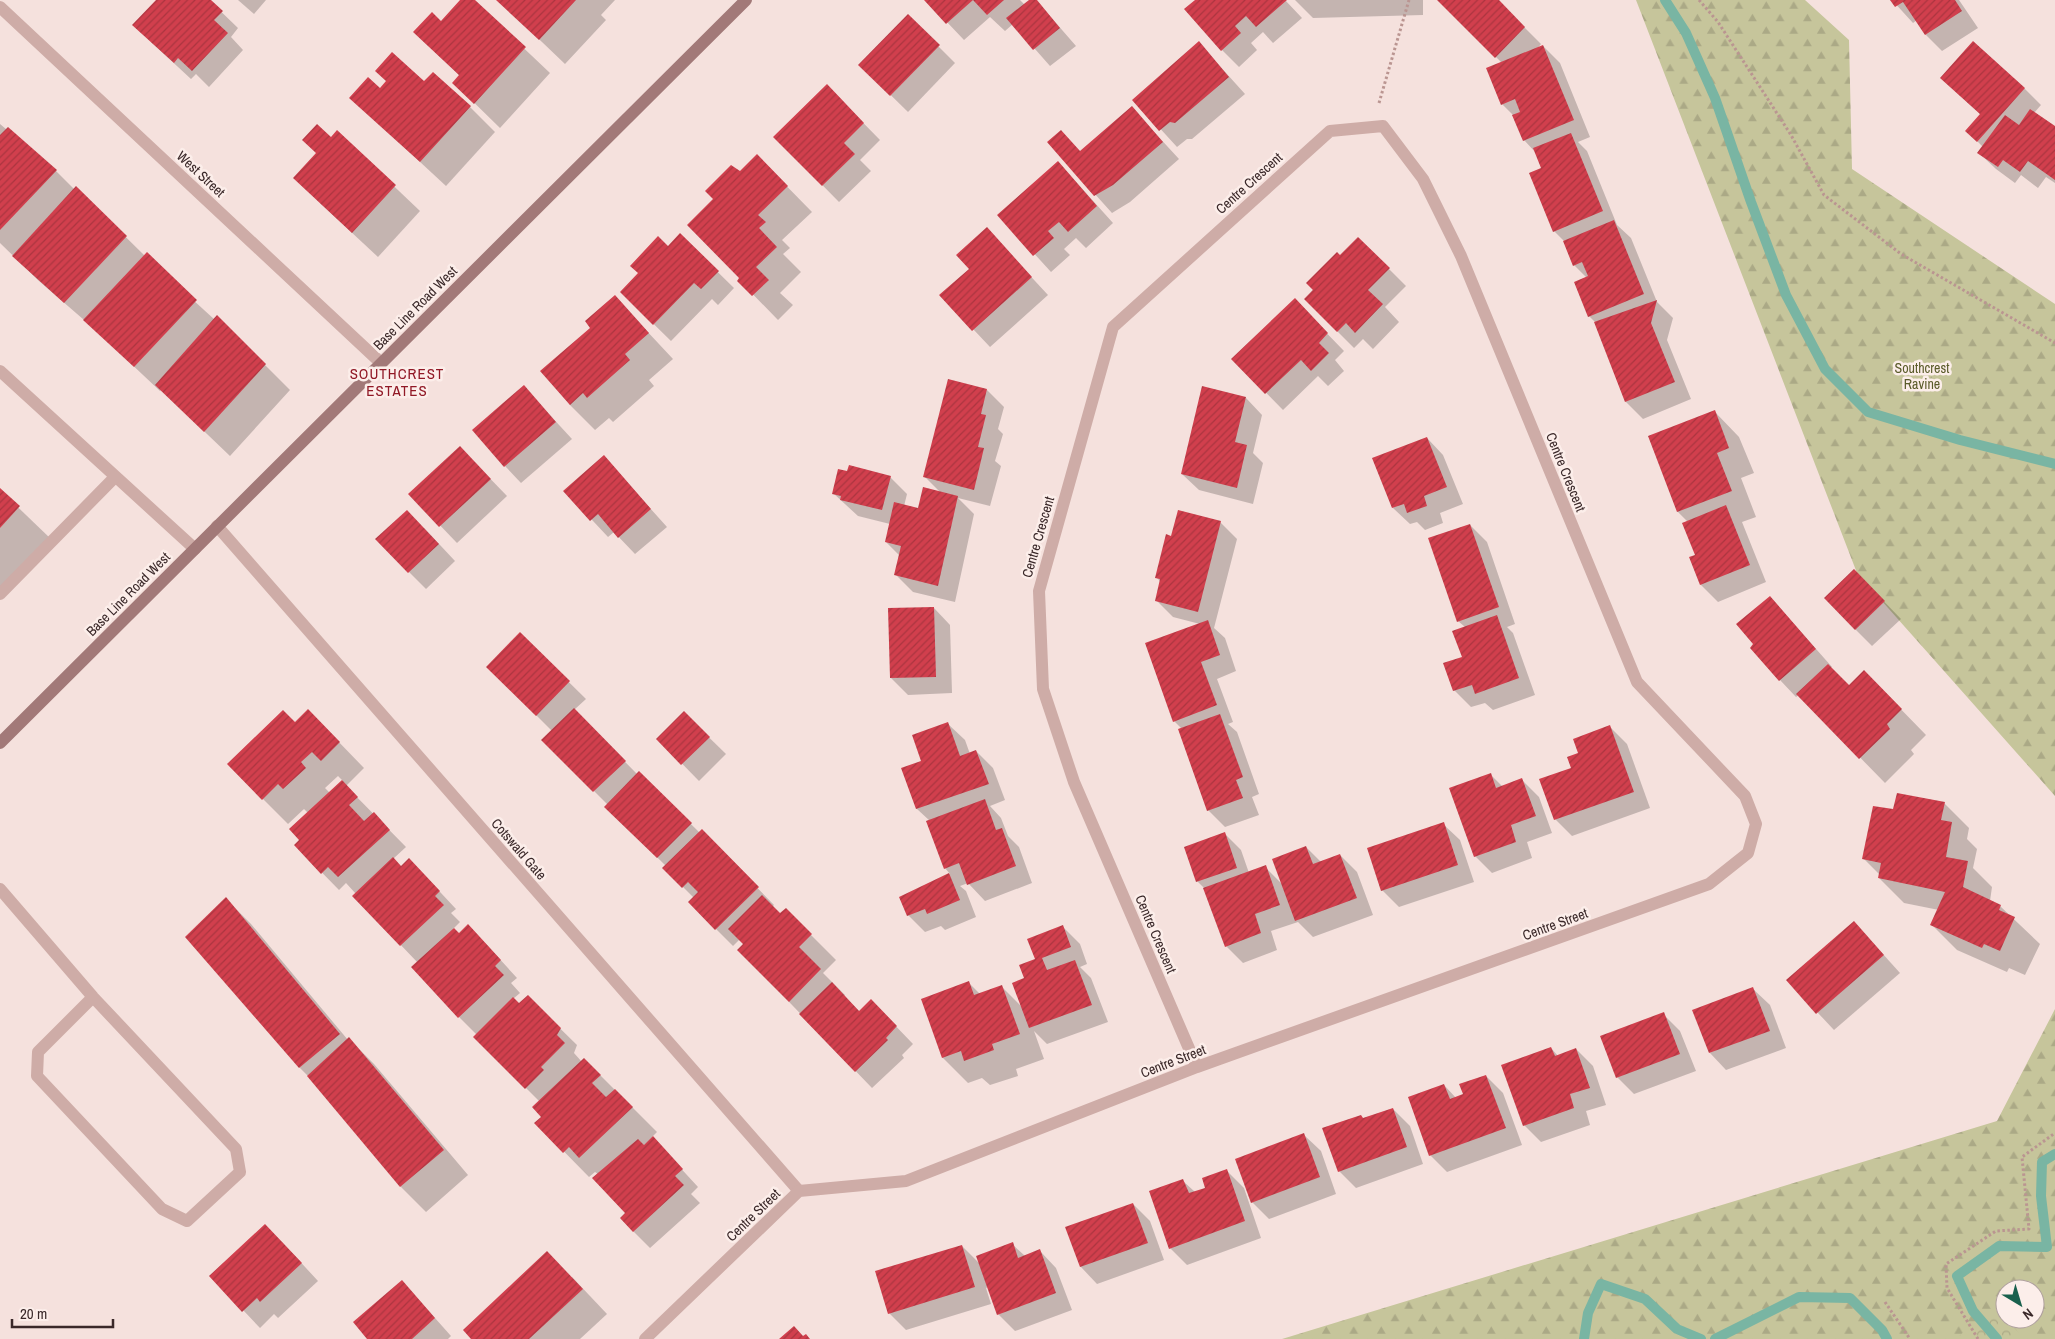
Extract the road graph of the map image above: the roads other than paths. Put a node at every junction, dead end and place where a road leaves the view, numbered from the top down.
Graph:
1 (3, 0) edge
2 (746, 0) edge
3 (0, 3) edge
4 (0, 7) edge
5 (381, 363) junction
6 (0, 371) edge
7 (115, 477) junction
8 (217, 526) junction
9 (195, 549) junction
10 (0, 594) edge
11 (0, 743) edge
12 (1748, 853) joint
13 (0, 889) edge
14 (93, 997) junction
15 (1197, 1067) junction
16 (799, 1191) junction
17 (645, 1339) edge

1 - 3 street
2 - 5 street, Base Line Road West
4 - 5 street, West Street
5 - 8 street, Base Line Road West
6 - 7 street
7 - 9 street
7 - 10 street
8 - 9 street, Base Line Road West
8 - 16 street, Cotswald Gate
9 - 11 street, Base Line Road West
12 - 15 street, Centre Street
12 - 15 street, Centre Crescent
13 - 14 street
14 - 14 street
15 - 16 street, Centre Street
16 - 17 street, Centre Street

